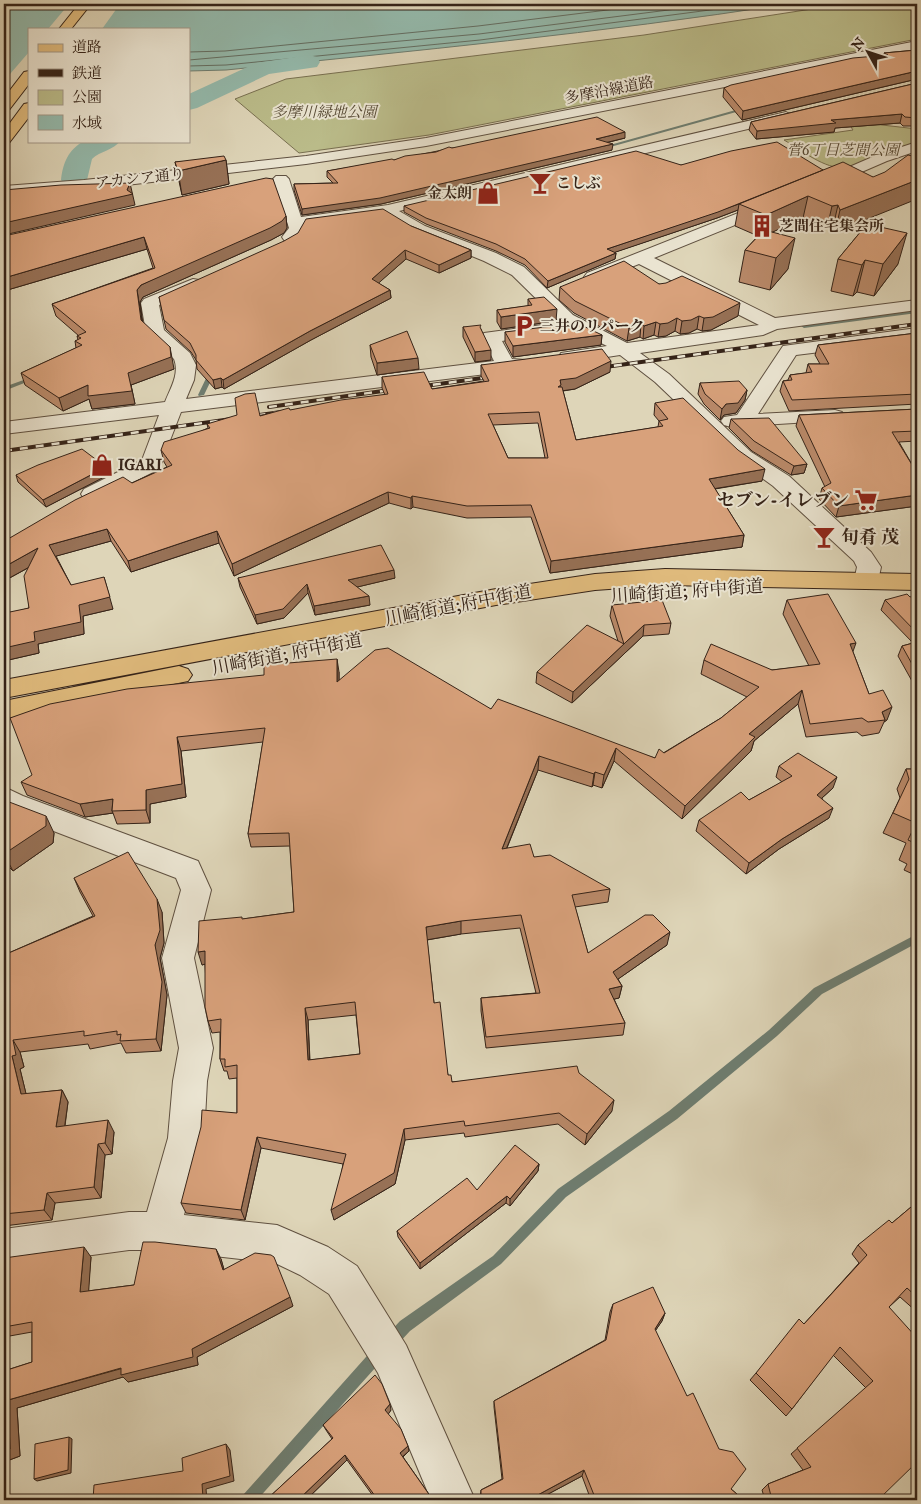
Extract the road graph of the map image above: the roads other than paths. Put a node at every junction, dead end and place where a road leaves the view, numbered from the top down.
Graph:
1 (85, 4) edge
2 (66, 28) edge
3 (917, 45) edge
4 (28, 76) edge
5 (4, 107) edge
6 (28, 107) edge
7 (797, 113) edge
8 (4, 140) edge
9 (917, 146) edge
10 (306, 160) junction
11 (285, 178) junction
12 (265, 182) edge
13 (807, 190) edge
14 (4, 191) edge
15 (789, 197) edge
16 (383, 210) junction
17 (297, 222) junction
18 (278, 245) edge
19 (640, 258) junction
20 (205, 278) edge
21 (582, 282) edge
22 (564, 289) edge
23 (545, 297) junction
24 (917, 305) edge
25 (772, 324) junction
26 (578, 325) junction
27 (917, 334) edge
28 (625, 349) junction
29 (506, 366) junction
30 (171, 408) junction
31 (850, 415) edge
32 (744, 420) junction
33 (710, 423) junction
34 (4, 428) edge
35 (78, 501) edge
36 (866, 581) junction
37 (810, 582) junction
38 (917, 582) edge
39 (4, 689) edge
40 (4, 710) edge
41 (4, 798) edge
42 (161, 1231) junction
43 (4, 1248) edge
44 (453, 1500) edge

1 - 2 main road
3 - 10 street, 多摩沿線道路
4 - 5 main road
6 - 8 main road
7 - 16 street
9 - 13 street
10 - 11 street
10 - 14 street, アカシア通り
11 - 12 street
11 - 17 street
15 - 19 street
16 - 17 street
16 - 23 street
17 - 18 street
19 - 21 street
19 - 25 street
20 - 30 street
22 - 23 street
23 - 26 street
24 - 25 street
25 - 28 street
26 - 28 street
26 - 29 street
27 - 32 street
28 - 29 street
28 - 33 street
29 - 30 street
30 - 34 street
30 - 35 street
31 - 32 street
32 - 33 street
33 - 36 street
36 - 37 main road, 川崎街道;府中街道
36 - 38 main road, 川崎街道;府中街道
37 - 39 main road, 川崎街道;府中街道
37 - 40 main road, 川崎街道; 府中街道
41 - 42 street
42 - 43 street
42 - 44 street

